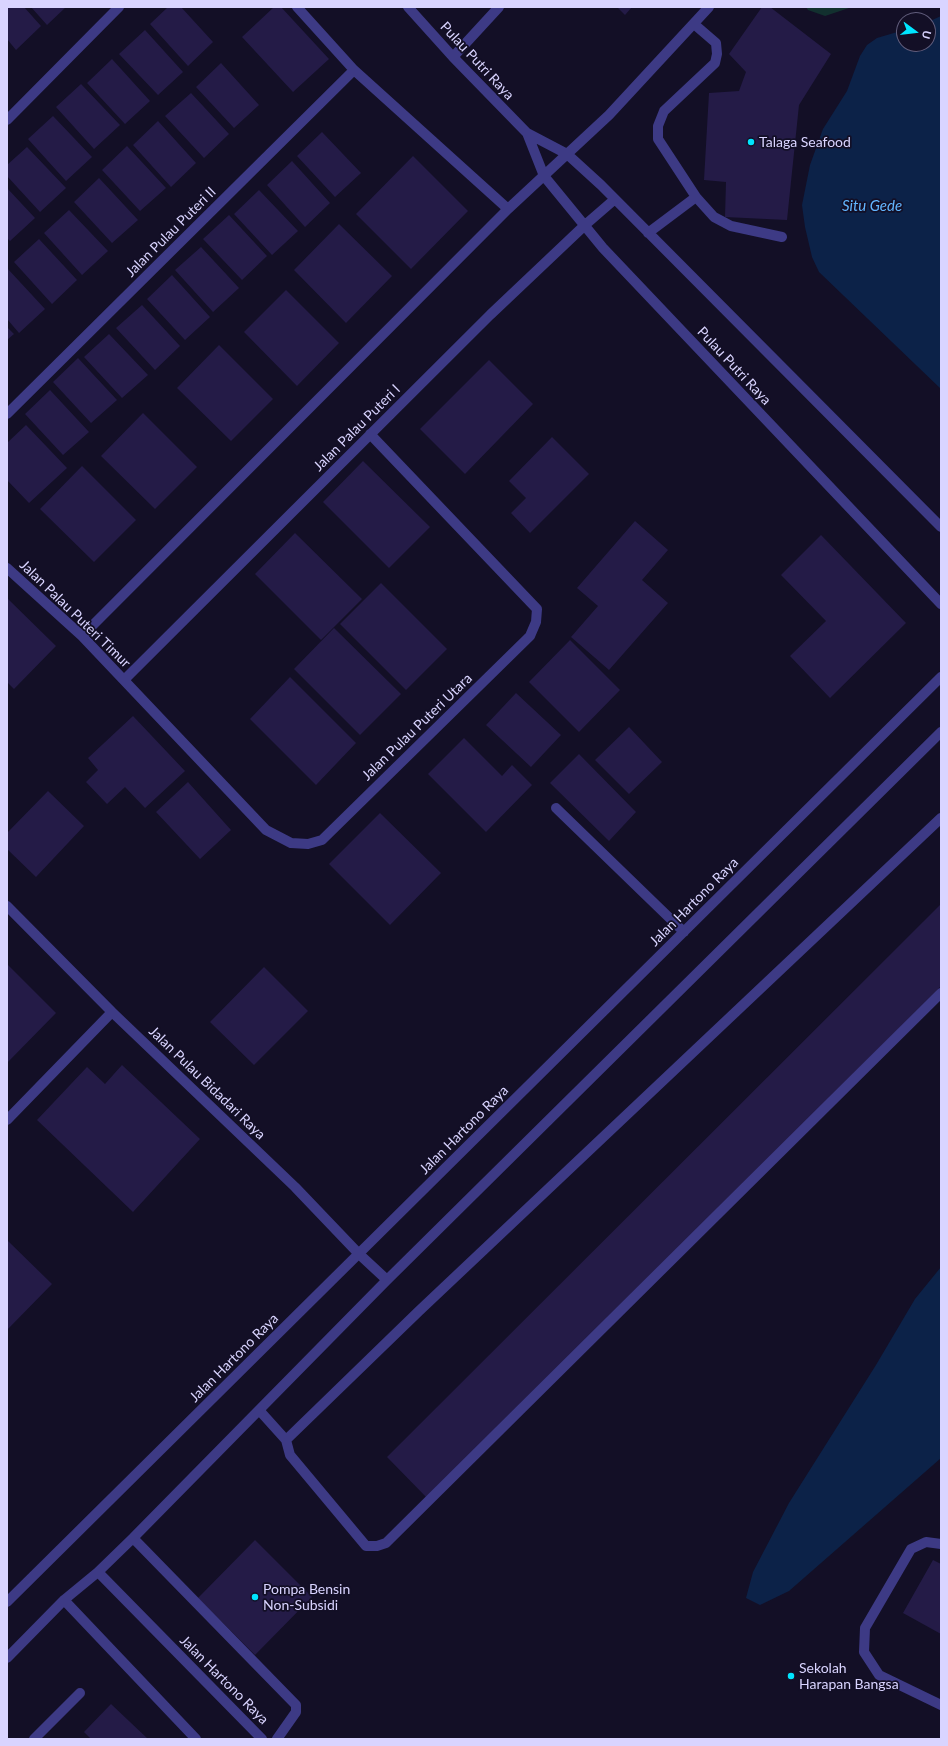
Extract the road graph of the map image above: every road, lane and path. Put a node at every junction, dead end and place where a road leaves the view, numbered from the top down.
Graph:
1 (119, 7) edge
2 (297, 7) edge
3 (408, 7) edge
4 (499, 7) edge
5 (709, 7) edge
6 (694, 24) junction
7 (453, 57) junction
8 (354, 70) junction
9 (7, 120) edge
10 (527, 133) junction
11 (567, 154) junction
12 (544, 176) junction
13 (696, 197) junction
14 (615, 199) junction
15 (508, 209) junction
16 (585, 225) junction
17 (648, 233) junction
18 (782, 237) dead end
19 (7, 414) edge
20 (370, 434) junction
21 (941, 527) edge
22 (7, 568) edge
23 (941, 604) edge
24 (82, 636) junction
25 (941, 677) edge
26 (124, 680) junction
27 (941, 732) edge
28 (556, 808) dead end
29 (941, 818) edge
30 (7, 906) edge
31 (684, 932) junction
32 (941, 993) edge
33 (112, 1012) junction
34 (7, 1120) edge
35 (359, 1254) junction
36 (387, 1280) junction
37 (259, 1410) junction
38 (286, 1440) junction
39 (133, 1538) junction
40 (941, 1544) edge
41 (98, 1572) junction
42 (64, 1600) junction
43 (7, 1602) edge
44 (7, 1658) edge
45 (80, 1693) dead end
46 (941, 1705) edge
47 (34, 1739) edge
48 (196, 1739) edge
49 (262, 1739) edge
50 (277, 1739) edge

1 - 9 street
2 - 8 street
3 - 7 street, Pulau Putri Raya
4 - 7 street
5 - 6 street
6 - 11 street
6 - 13 street
7 - 10 street, Pulau Putri Raya
8 - 15 street
8 - 19 street, Jalan Pulau Puteri II
10 - 11 street, Pulau Putri Raya
10 - 12 street, Pulau Putri Raya
11 - 12 street
11 - 14 street, Pulau Putri Raya
12 - 15 street
12 - 16 street, Pulau Putri Raya
13 - 17 street
13 - 18 street
14 - 16 street, Jalan Palau Puteri I
14 - 17 street, Pulau Putri Raya
15 - 24 street
16 - 20 street, Jalan Palau Puteri I
16 - 23 street, Pulau Putri Raya
17 - 21 street, Pulau Putri Raya
20 - 26 street, Jalan Palau Puteri I
20 - 26 street, Jalan Pulau Puteri Utara
22 - 24 street, Jalan Palau Puteri Timur
24 - 26 street, Jalan Palau Puteri Timur
25 - 31 street, Jalan Hartono Raya
27 - 36 street
28 - 31 street
29 - 38 street
30 - 33 street, Jalan Pulau Bidadari Raya
31 - 35 street, Jalan Hartono Raya
32 - 38 street
33 - 34 street
33 - 35 street, Jalan Pulau Bidadari Raya
35 - 36 street, Jalan Pulau Bidadari Raya
35 - 43 street, Jalan Hartono Raya
36 - 37 street
37 - 38 street
37 - 39 street
39 - 41 street
39 - 50 street
40 - 46 street
41 - 42 street
41 - 49 street, Jalan Hartono Raya
42 - 44 street
42 - 48 street
45 - 47 street

